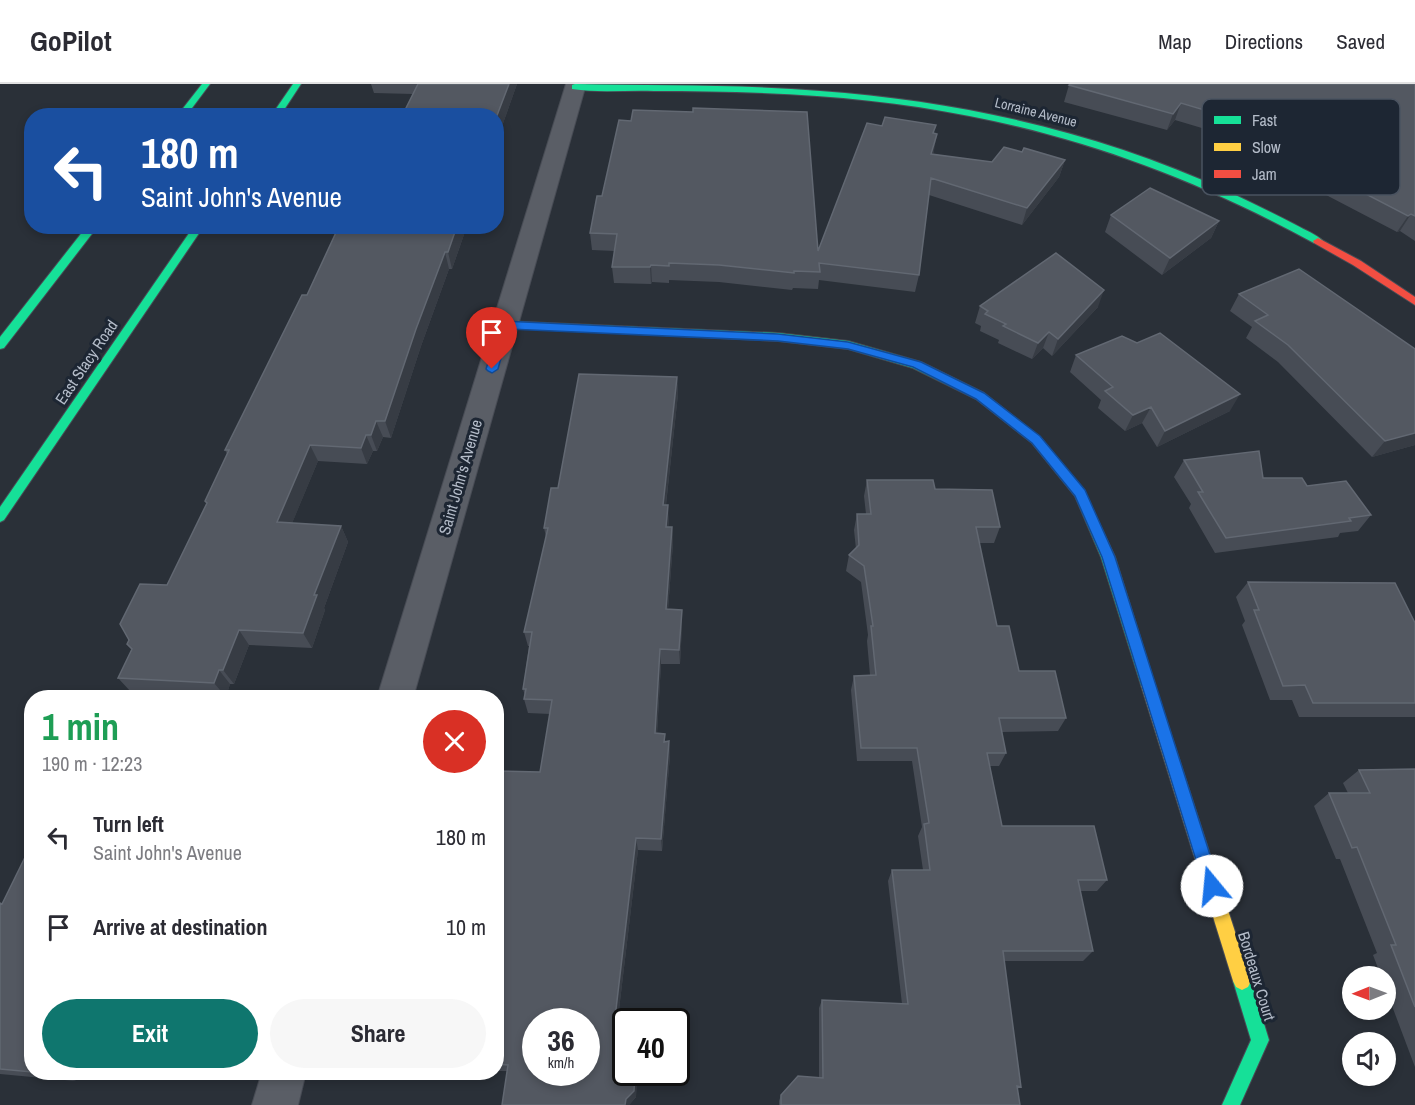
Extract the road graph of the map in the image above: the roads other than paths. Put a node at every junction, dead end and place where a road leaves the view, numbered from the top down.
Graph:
1 (206, 84) edge
2 (297, 84) edge
3 (576, 86) edge
4 (187, 108) edge
5 (280, 108) edge
6 (1202, 185) edge
7 (1225, 195) edge
8 (87, 234) edge
9 (194, 234) edge
10 (1415, 302) edge
11 (505, 325) junction
12 (0, 345) edge
13 (0, 517) edge
14 (397, 690) edge
15 (282, 1080) edge
16 (275, 1105) edge
17 (1231, 1105) edge

1 - 4 street
2 - 5 street
3 - 6 street, Lorraine Avenue
3 - 11 street, Saint John's Avenue
7 - 10 street, Lorraine Avenue
8 - 12 street
9 - 13 street, East Stacy Road
11 - 14 street, Saint John's Avenue
11 - 17 street, Bordeaux Court
15 - 16 street

